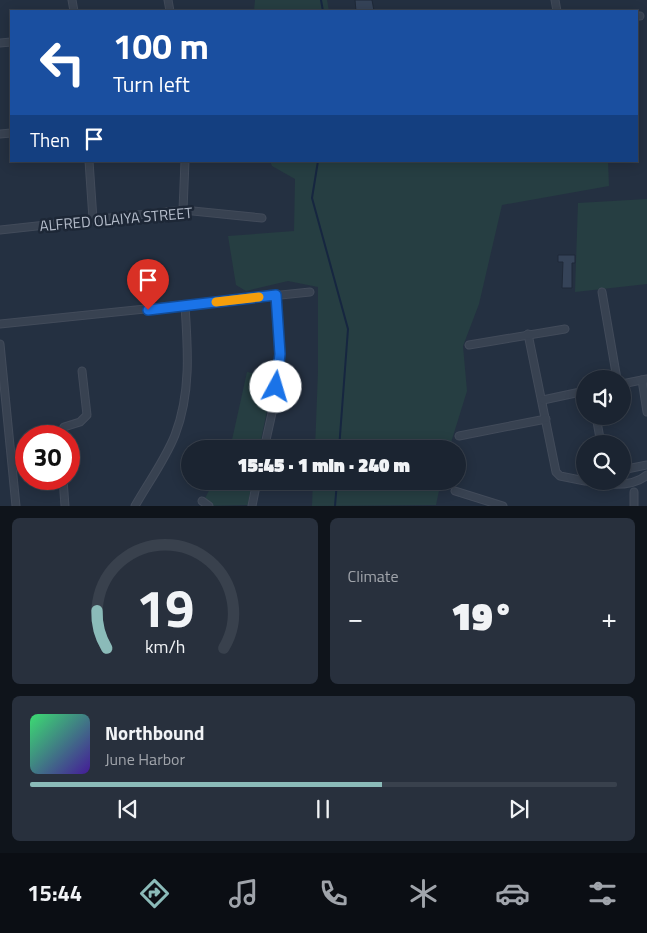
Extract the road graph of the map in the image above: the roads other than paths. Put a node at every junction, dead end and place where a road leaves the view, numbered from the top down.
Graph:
1 (89, 162) edge
2 (185, 162) edge
3 (183, 210) junction
4 (262, 218) dead end
5 (93, 219) junction
6 (0, 230) edge
7 (310, 292) dead end
8 (602, 292) dead end
9 (276, 295) junction
10 (185, 306) junction
11 (0, 324) edge
12 (564, 329) dead end
13 (528, 334) junction
14 (0, 344) edge
15 (469, 345) dead end
16 (615, 370) edge
17 (82, 371) dead end
18 (644, 380) edge
19 (631, 382) edge
20 (576, 393) edge
21 (543, 400) junction
22 (647, 412) edge
23 (546, 419) junction
24 (70, 425) edge
25 (459, 436) dead end
26 (266, 440) edge
27 (647, 464) edge
28 (631, 468) edge
29 (647, 475) edge
30 (576, 479) edge
31 (631, 483) edge
32 (64, 490) edge
33 (255, 490) edge
34 (455, 491) dead end
35 (634, 492) dead end
36 (202, 501) dead end
37 (16, 506) edge
38 (65, 506) edge
39 (135, 506) edge
40 (209, 506) edge
41 (252, 506) edge
42 (503, 506) edge
43 (634, 506) edge

1 - 5 street
2 - 3 street
3 - 4 street, ALFRED OLAIYA STREET
3 - 5 street, ALFRED OLAIYA STREET
5 - 6 street, ALFRED OLAIYA STREET
7 - 9 street
8 - 16 street
9 - 10 street
9 - 26 street
10 - 11 street
10 - 39 street
12 - 13 street
13 - 15 street
13 - 21 street
14 - 37 street
17 - 24 street
18 - 19 street
18 - 22 street
20 - 21 street
21 - 23 street
23 - 25 street
23 - 30 street
27 - 28 street
29 - 31 street
32 - 38 street
33 - 41 street
34 - 42 street
35 - 43 street
36 - 40 street

